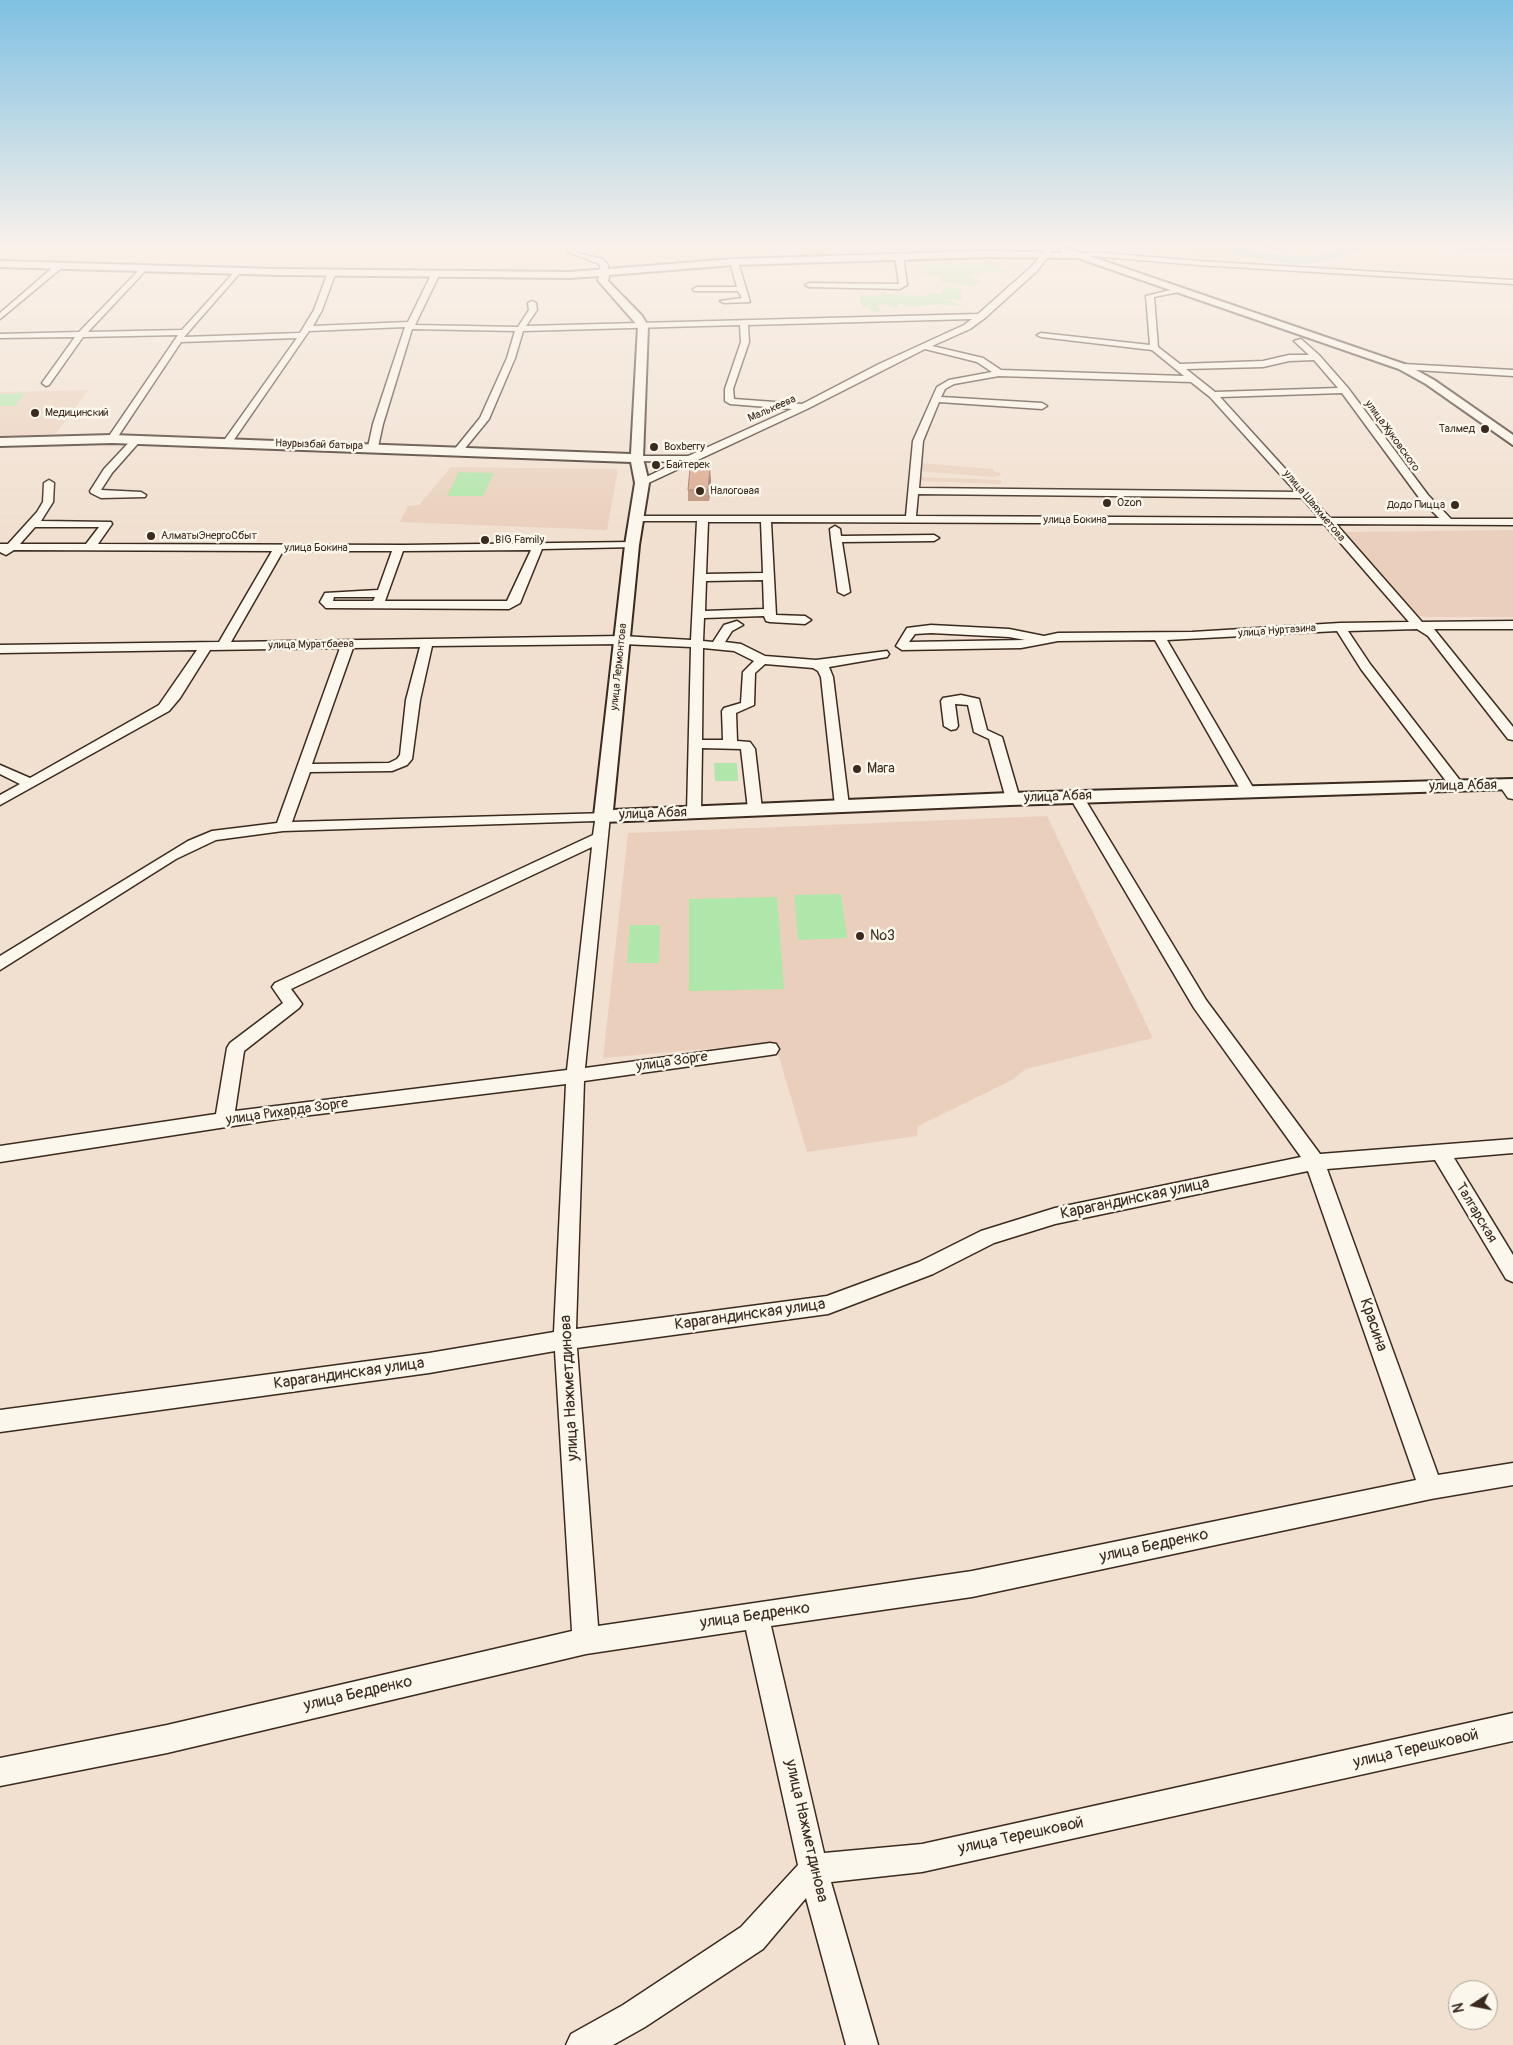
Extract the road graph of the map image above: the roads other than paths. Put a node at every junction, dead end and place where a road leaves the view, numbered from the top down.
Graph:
1 (76, 340) edge
2 (179, 340) edge
3 (298, 340) edge
4 (405, 340) edge
5 (516, 340) edge
6 (642, 340) edge
7 (744, 340) edge
8 (939, 340) edge
9 (1088, 340) edge
10 (1153, 340) edge
11 (1324, 340) edge
12 (1298, 341) dead end
13 (925, 347) junction
14 (1154, 348) junction
15 (1316, 357) junction
16 (1180, 367) junction
17 (1402, 367) junction
18 (999, 373) junction
19 (1513, 373) edge
20 (1192, 379) junction
21 (46, 383) dead end
22 (1346, 390) junction
23 (1213, 396) junction
24 (936, 399) junction
25 (1042, 406) dead end
26 (804, 407) junction
27 (112, 439) junction
28 (137, 439) junction
29 (1513, 441) edge
30 (0, 442) edge
31 (228, 442) junction
32 (374, 447) junction
33 (459, 450) junction
34 (637, 458) junction
35 (689, 460) junction
36 (49, 483) dead end
37 (642, 483) junction
38 (912, 490) junction
39 (140, 494) dead end
40 (1303, 495) junction
41 (636, 518) junction
42 (703, 518) junction
43 (766, 518) junction
44 (833, 518) junction
45 (911, 518) junction
46 (1326, 522) junction
47 (1448, 522) junction
48 (1513, 522) edge
49 (34, 524) junction
50 (934, 538) dead end
51 (836, 539) junction
52 (632, 545) junction
53 (538, 546) junction
54 (6, 547) edge
55 (89, 548) junction
56 (279, 548) junction
57 (399, 548) junction
58 (0, 558) edge
59 (768, 576) junction
60 (700, 578) junction
61 (844, 592) dead end
62 (769, 612) junction
63 (698, 615) junction
64 (805, 620) dead end
65 (737, 625) dead end
66 (1418, 625) junction
67 (1513, 625) edge
68 (1340, 627) junction
69 (1159, 636) junction
70 (1042, 639) junction
71 (622, 640) junction
72 (427, 643) junction
73 (348, 644) junction
74 (697, 644) junction
75 (717, 644) junction
76 (206, 646) junction
77 (223, 646) junction
78 (0, 648) edge
79 (883, 654) dead end
80 (762, 660) junction
81 (816, 664) junction
82 (951, 726) dead end
83 (1513, 736) edge
84 (730, 743) junction
85 (695, 744) junction
86 (304, 768) junction
87 (0, 769) edge
88 (32, 784) junction
89 (1456, 786) junction
90 (1511, 788) edge
91 (1248, 791) junction
92 (1076, 796) junction
93 (1013, 798) junction
94 (0, 802) edge
95 (842, 806) junction
96 (755, 809) junction
97 (694, 812) junction
98 (603, 816) junction
99 (283, 828) junction
100 (599, 838) junction
101 (0, 964) edge
102 (770, 1049) dead end
103 (575, 1076) junction
104 (224, 1120) junction
105 (1513, 1146) edge
106 (1440, 1152) junction
107 (0, 1154) edge
108 (1315, 1162) junction
109 (1513, 1274) edge
110 (565, 1340) junction
111 (0, 1421) edge
112 (1513, 1474) edge
113 (1431, 1488) junction
114 (756, 1615) junction
115 (586, 1640) junction
116 (1513, 1727) edge
117 (0, 1772) edge
118 (813, 1869) junction
119 (582, 2045) edge
120 (862, 2045) edge

1 - 21 street
2 - 27 street
3 - 31 street
4 - 32 street
5 - 33 street
6 - 34 main road, улица Лермонтова
7 - 26 street
8 - 13 street, Малькеева
9 - 14 street
10 - 14 street
11 - 17 main road
12 - 15 street, улица Жуковского
13 - 18 street
13 - 26 street, Малькеева
14 - 16 street, улица Шаяхметова
15 - 16 street
15 - 22 street, улица Жуковского
16 - 20 street, улица Шаяхметова
17 - 19 street
17 - 29 main road
18 - 20 street
18 - 24 street
20 - 23 street, улица Шаяхметова
22 - 23 street
22 - 47 street, улица Жуковского
23 - 40 street, улица Шаяхметова
24 - 25 street
24 - 38 street
26 - 35 street, Малькеева
27 - 28 main road, Наурызбай батыра
27 - 30 main road, Наурызбай батыра
28 - 31 main road, Наурызбай батыра
28 - 39 street
31 - 32 main road, Наурызбай батыра
32 - 33 main road, Наурызбай батыра
33 - 34 main road, Наурызбай батыра
34 - 35 street
34 - 37 main road, улица Лермонтова
35 - 37 street, Малькеева
36 - 49 street
37 - 41 main road, улица Лермонтова
38 - 40 street
38 - 45 street
40 - 46 street, улица Шаяхметова
41 - 42 street, улица Бокина
41 - 52 main road, улица Лермонтова
42 - 43 street, улица Бокина
42 - 60 street
43 - 44 street, улица Бокина
43 - 59 street
44 - 45 street, улица Бокина
44 - 51 street
45 - 46 street, улица Бокина
46 - 47 street, улица Бокина
46 - 66 street, улица Шаяхметова
47 - 48 street, улица Бокина
49 - 54 street
49 - 55 street
50 - 51 street
51 - 61 street
52 - 53 street, улица Бокина
52 - 71 main road, улица Лермонтова
53 - 57 street, улица Бокина
53 - 57 street
54 - 55 street, улица Бокина
54 - 58 street
55 - 56 street, улица Бокина
56 - 57 street, улица Бокина
56 - 77 street
59 - 60 street
59 - 62 street
60 - 63 street
62 - 63 street
62 - 64 street
63 - 74 street
65 - 75 street
66 - 67 street, улица Нуртазина
66 - 68 street, улица Нуртазина
66 - 83 street, улица Шаяхметова
68 - 69 street, улица Нуртазина
68 - 89 street
69 - 70 street, улица Нуртазина
69 - 91 street
70 - 70 street
71 - 72 street, улица Муратбаева
71 - 74 street, улица Муратбаева
71 - 98 main road, улица Лермонтова
72 - 73 street, улица Муратбаева
72 - 86 street
73 - 77 street, улица Муратбаева
73 - 86 street
74 - 75 street, улица Муратбаева
74 - 85 street
75 - 80 street, улица Муратбаева
76 - 77 street, улица Муратбаева
76 - 78 street, улица Муратбаева
76 - 88 street
79 - 81 street
80 - 81 street
80 - 84 street
81 - 95 street
82 - 93 street
84 - 85 street
84 - 96 street
85 - 97 street
86 - 99 street
87 - 88 street
88 - 94 street
89 - 90 main road, улица Абая
89 - 91 main road, улица Абая
91 - 92 main road, улица Абая
92 - 93 main road, улица Абая
92 - 108 street, Красина
93 - 95 main road, улица Абая
95 - 96 main road, улица Абая
96 - 97 main road, улица Абая
97 - 98 main road, улица Абая
98 - 99 street
98 - 100 street, улица Лермонтова
99 - 101 street
100 - 103 street, улица Лермонтова
100 - 104 street
102 - 103 street, улица Зорге
103 - 104 street, улица Рихарда Зорге
103 - 110 street, улица Нажметдинова
104 - 107 street, улица Рихарда Зорге
105 - 106 street, Карагандинская улица
106 - 108 street, Карагандинская улица
106 - 109 street, Талгарская
108 - 110 street, Карагандинская улица
108 - 113 street, Красина
110 - 111 street, Карагандинская улица
110 - 115 street, улица Нажметдинова
112 - 113 street, улица Бедренко
113 - 114 street, улица Бедренко
114 - 115 street, улица Бедренко
114 - 118 street, улица Нажметдинова
115 - 117 street, улица Бедренко
116 - 118 street, улица Терешковой
118 - 119 street
118 - 120 street, улица Нажметдинова

